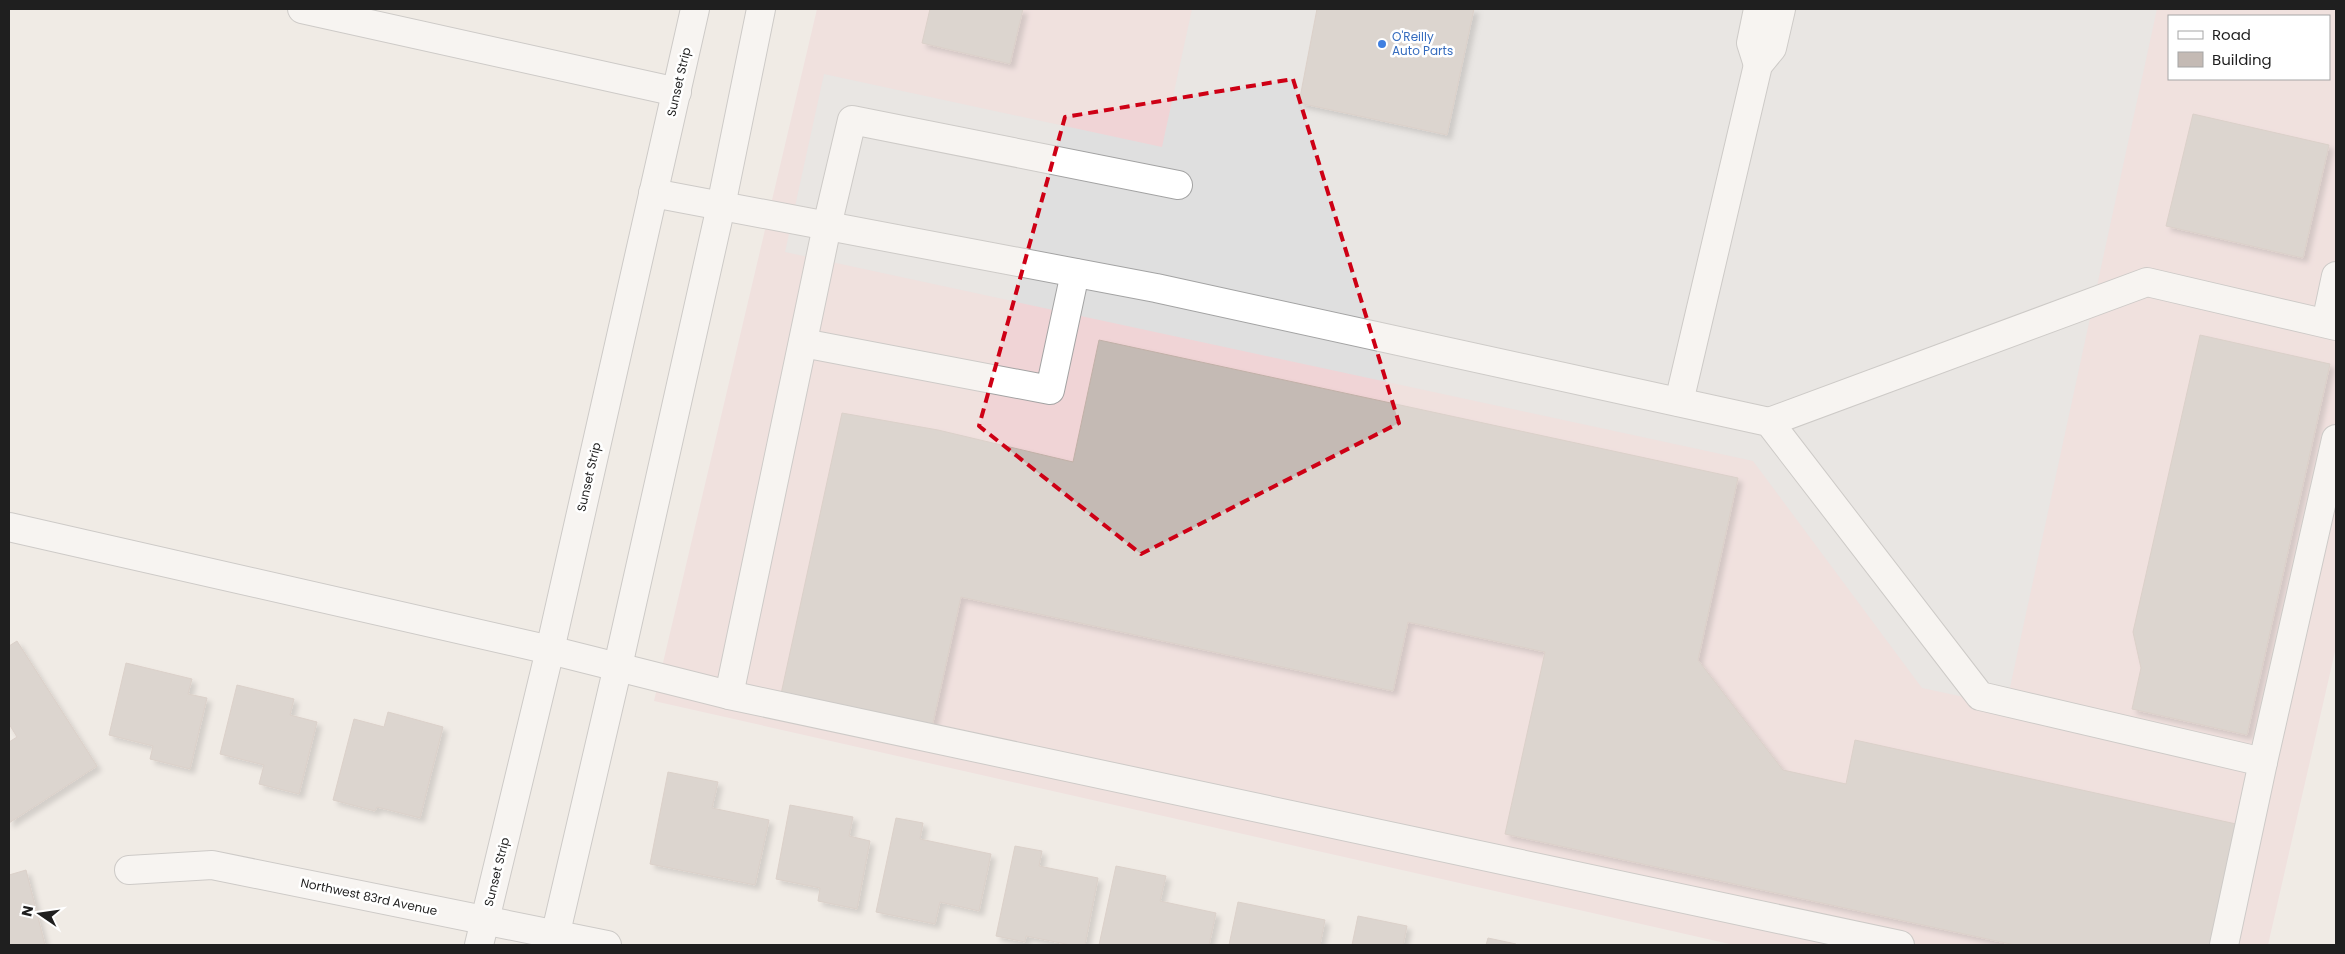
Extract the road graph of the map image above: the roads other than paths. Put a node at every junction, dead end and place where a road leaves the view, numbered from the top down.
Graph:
1 (302, 9) edge
2 (695, 9) edge
3 (761, 9) edge
4 (1758, 9) edge
5 (1780, 9) edge
6 (1758, 65) junction
7 (677, 92) junction
8 (1178, 186) dead end
9 (653, 193) junction
10 (721, 206) junction
11 (827, 226) junction
12 (1075, 273) junction
13 (2336, 276) edge
14 (2331, 325) edge
15 (803, 343) junction
16 (1679, 402) junction
17 (1769, 422) junction
18 (2336, 439) edge
19 (9, 527) edge
20 (550, 650) junction
21 (618, 666) junction
22 (729, 695) junction
23 (2263, 762) junction
24 (129, 870) dead end
25 (482, 933) edge
26 (554, 940) edge
27 (607, 945) edge
28 (1900, 945) edge
29 (2224, 945) edge

1 - 7 street
2 - 7 street, Sunset Strip
3 - 10 street
4 - 6 street
5 - 6 street
6 - 16 street
7 - 9 street, Sunset Strip
8 - 11 street
9 - 10 street
9 - 20 street, Sunset Strip
10 - 11 street
10 - 21 street
11 - 12 street
11 - 15 street
12 - 15 street
12 - 16 street
13 - 14 street
14 - 17 street
15 - 22 street
16 - 17 street
17 - 23 street
18 - 23 street
19 - 20 street
20 - 21 street
20 - 25 street, Sunset Strip
21 - 22 street
21 - 26 street
22 - 28 street
23 - 29 street
24 - 25 street, Northwest 83rd Avenue
25 - 26 street, Northwest 83rd Avenue
26 - 27 street, Northwest 83rd Avenue

